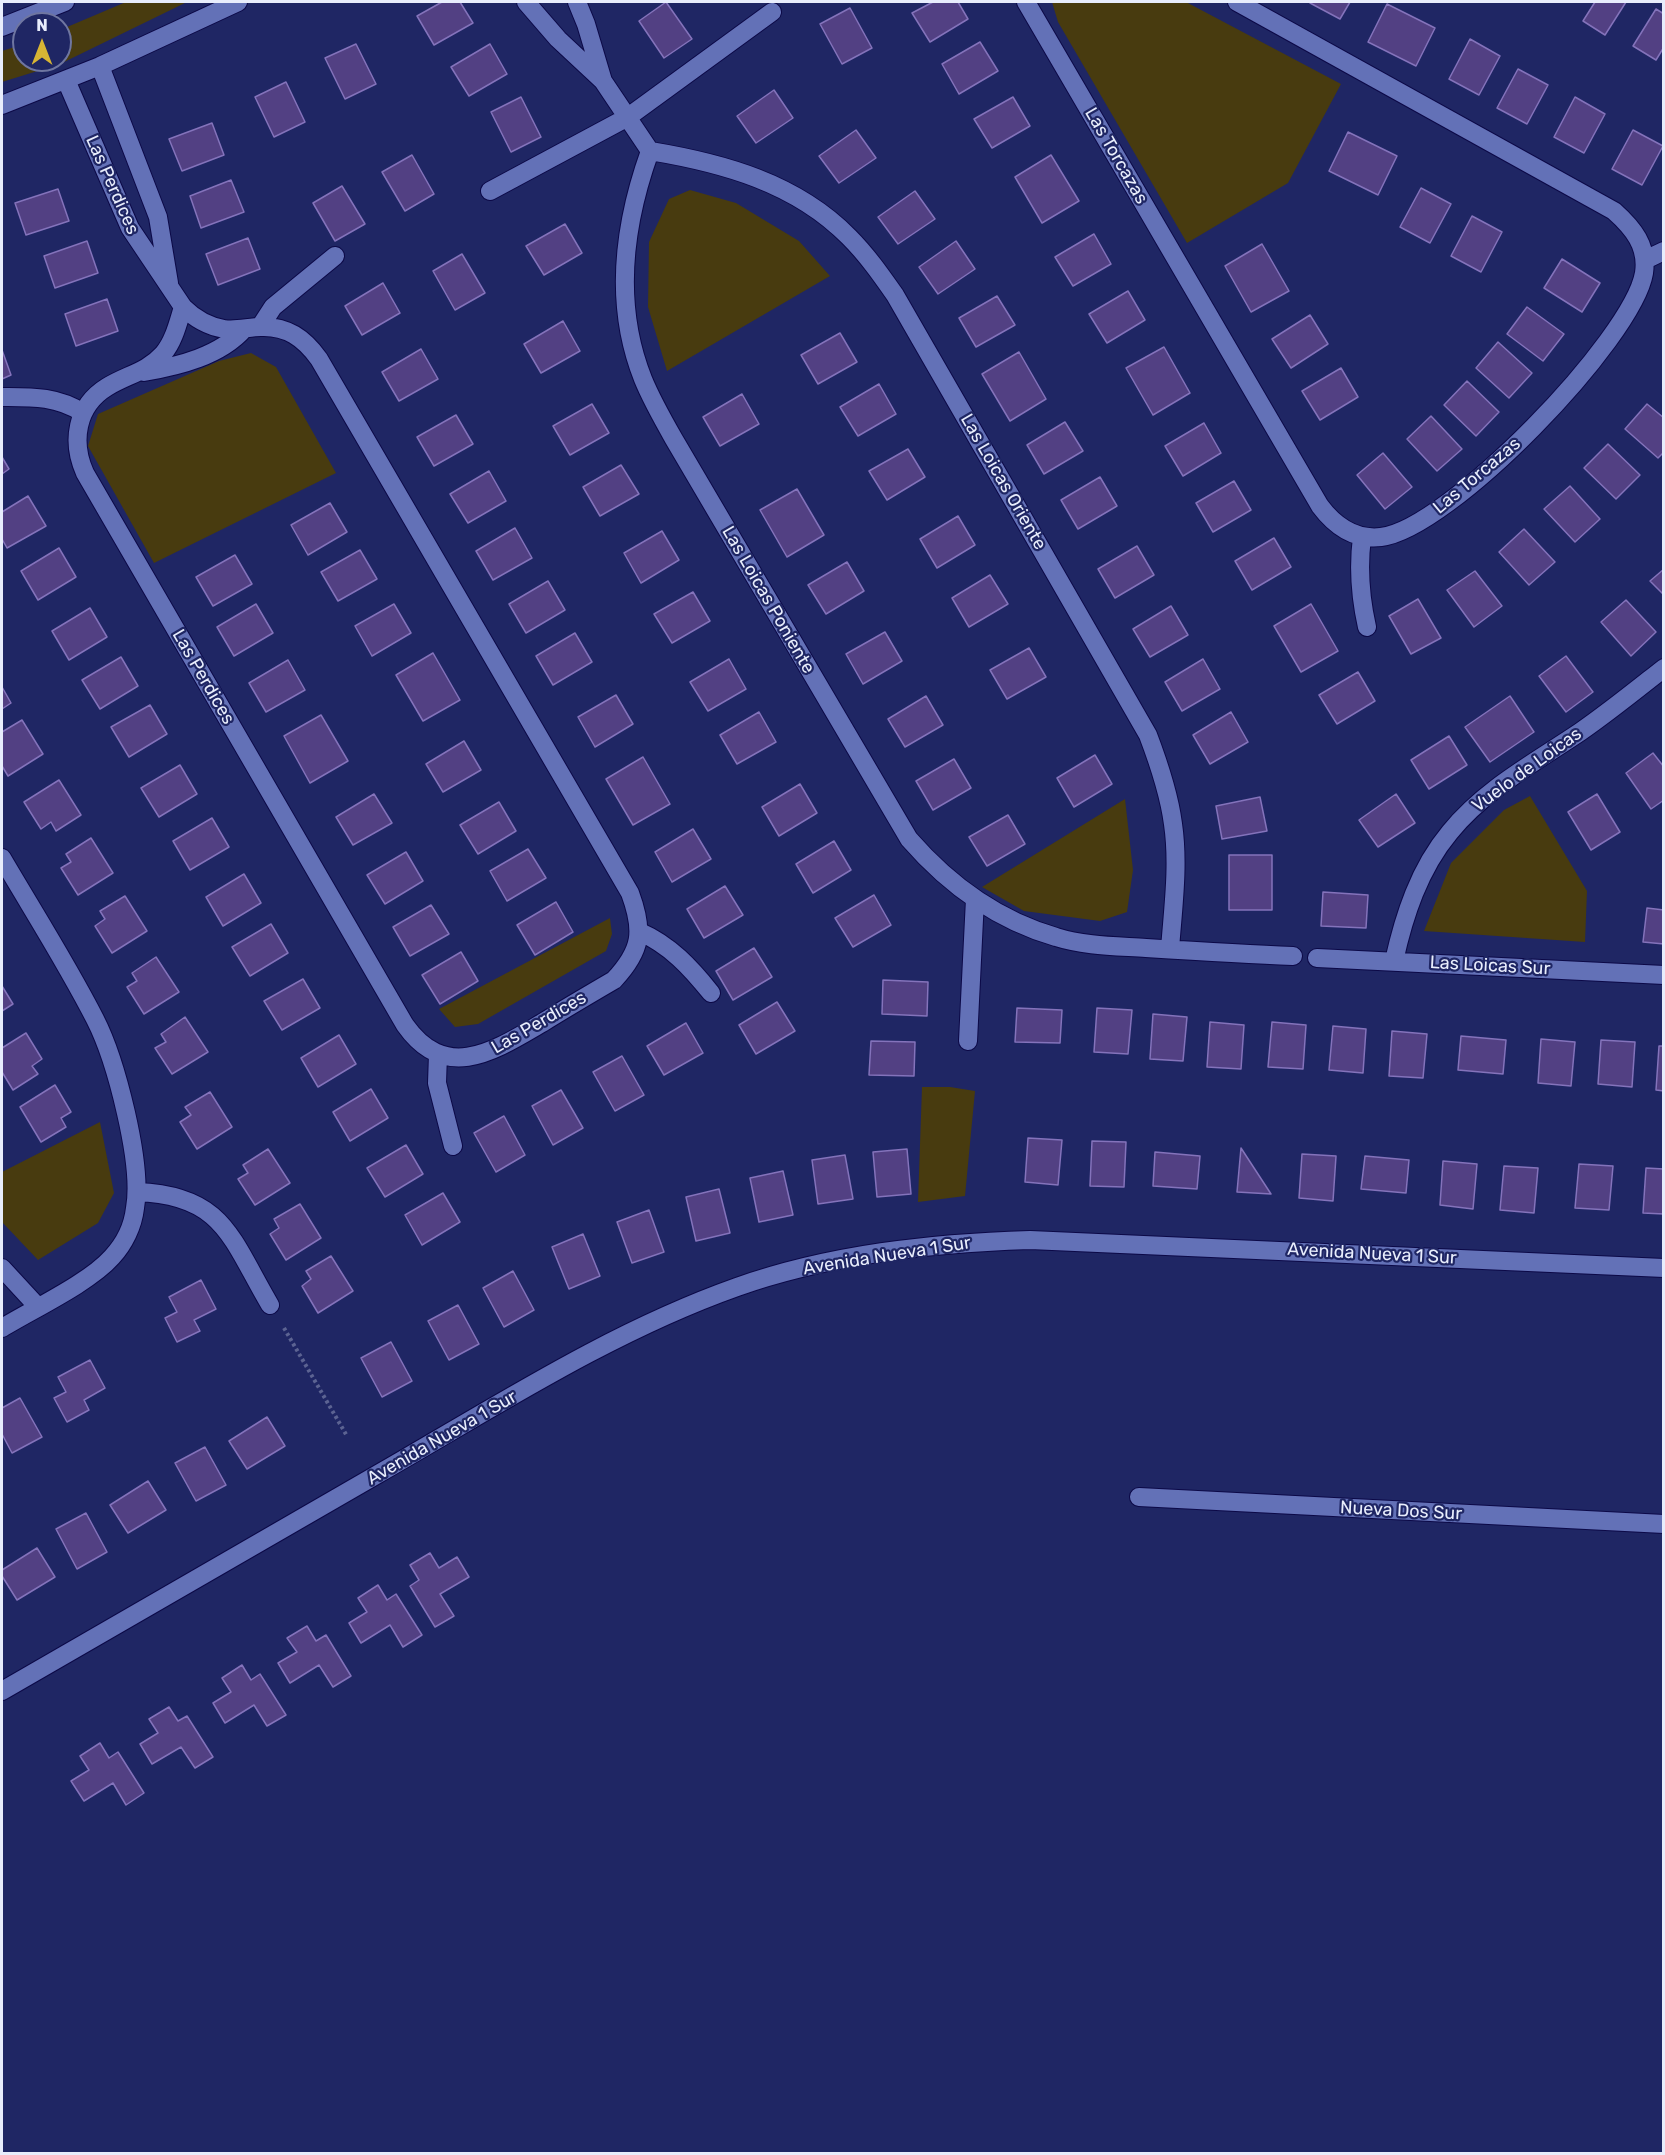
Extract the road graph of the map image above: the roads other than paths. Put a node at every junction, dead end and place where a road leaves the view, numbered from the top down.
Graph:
1 (65, 2) edge
2 (238, 2) edge
3 (526, 2) edge
4 (577, 2) edge
5 (1026, 2) edge
6 (1237, 2) edge
7 (772, 12) dead end
8 (2, 27) edge
9 (100, 66) junction
10 (66, 80) junction
11 (603, 81) junction
12 (2, 105) edge
13 (628, 117) junction
14 (650, 151) junction
15 (490, 191) dead end
16 (1664, 251) edge
17 (335, 256) dead end
18 (1645, 260) junction
19 (169, 285) junction
20 (183, 307) junction
21 (252, 328) junction
22 (137, 374) junction
23 (2, 397) edge
24 (83, 413) junction
25 (1362, 537) junction
26 (1367, 627) dead end
27 (1664, 668) edge
28 (2, 858) edge
29 (975, 899) junction
30 (640, 932) junction
31 (1170, 949) junction
32 (1293, 956) dead end
33 (1317, 958) dead end
34 (1394, 961) junction
35 (1664, 975) edge
36 (711, 993) dead end
37 (968, 1041) dead end
38 (438, 1054) junction
39 (453, 1146) dead end
40 (137, 1192) junction
41 (2, 1268) edge
42 (1664, 1268) edge
43 (270, 1305) road end
44 (38, 1306) junction
45 (2, 1328) edge
46 (1139, 1497) dead end
47 (1664, 1524) edge
48 (2, 1691) edge

1 - 8 street
2 - 9 street
3 - 11 street
4 - 11 street
5 - 25 street, Las Torcazas
6 - 18 street
7 - 13 street
9 - 10 street
9 - 19 street, Las Perdices
10 - 12 street
10 - 19 street, Las Perdices
11 - 13 street
13 - 14 street
13 - 15 street
14 - 29 street, Las Loicas Poniente
14 - 31 street, Las Loicas Oriente
16 - 18 street
17 - 21 street
18 - 25 street, Las Torcazas
19 - 20 street, Las Perdices
20 - 21 street, Las Perdices
20 - 22 street, Las Perdices
21 - 22 street, Las Perdices
21 - 30 street, Las Perdices
22 - 24 street, Las Perdices
23 - 24 street
24 - 38 street, Las Perdices
25 - 26 street
27 - 34 street, Vuelo de Loicas
28 - 40 street
29 - 31 street, Las Loicas Poniente
29 - 37 street
30 - 36 street
30 - 38 street, Las Perdices
31 - 32 street
33 - 34 street, Las Loicas Sur
34 - 35 street, Las Loicas Sur
38 - 39 street
40 - 43 street
40 - 44 street
41 - 44 street
42 - 48 street, Avenida Nueva 1 Sur
44 - 45 street
46 - 47 street, Nueva Dos Sur

